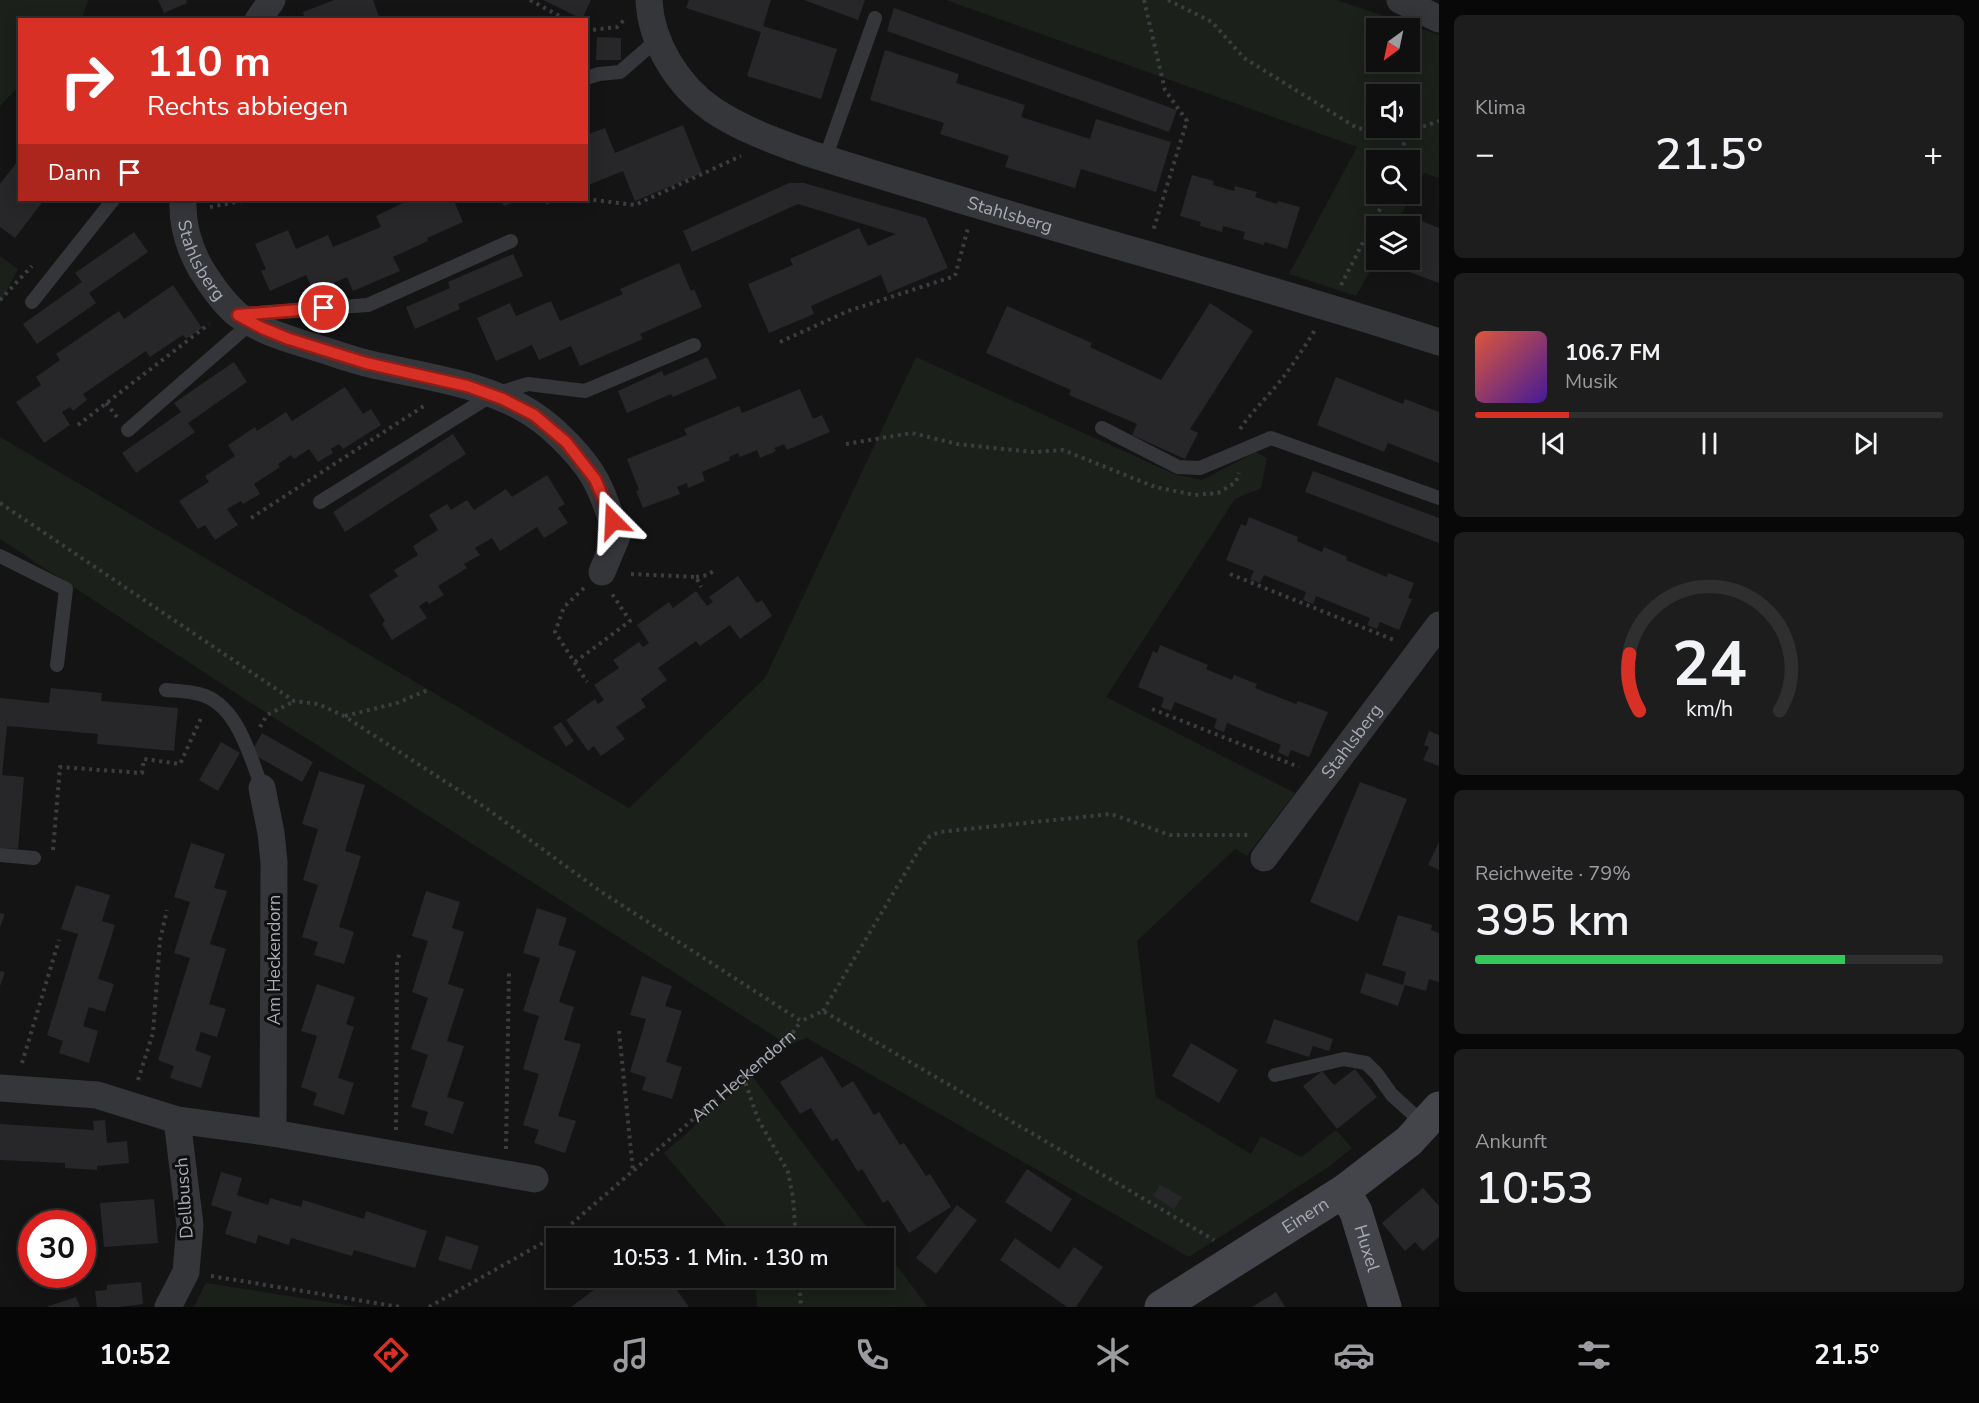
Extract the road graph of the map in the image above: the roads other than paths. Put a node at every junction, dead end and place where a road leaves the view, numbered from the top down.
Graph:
1 (272, 0) edge
2 (1400, 0) edge
3 (639, 7) edge
4 (259, 18) edge
5 (875, 18) dead end
6 (1439, 19) edge
7 (658, 39) junction
8 (588, 77) edge
9 (825, 159) junction
10 (112, 201) edge
11 (183, 206) edge
12 (511, 241) dead end
13 (32, 302) dead end
14 (240, 315) junction
15 (1439, 342) edge
16 (694, 345) dead end
17 (492, 395) junction
18 (1102, 428) dead end
19 (128, 430) dead end
20 (1439, 498) edge
21 (320, 502) dead end
22 (0, 556) edge
23 (602, 572) road end
24 (1439, 625) edge
25 (57, 665) dead end
26 (166, 690) dead end
27 (262, 788) joint
28 (1271, 848) road end
29 (0, 855) edge
30 (34, 858) road end
31 (1275, 1075) dead end
32 (7, 1089) edge
33 (1432, 1117) edge
34 (177, 1120) junction
35 (273, 1133) junction
36 (535, 1179) dead end
37 (1344, 1191) junction
38 (168, 1307) edge
39 (1161, 1307) edge
40 (1385, 1307) edge

1 - 4 street
2 - 6 street
3 - 7 street, Stahlsberg
5 - 9 lane
7 - 8 lane
7 - 9 street, Stahlsberg
9 - 15 street, Stahlsberg
10 - 13 lane
11 - 14 street, Stahlsberg
12 - 14 lane
14 - 17 street, Stahlsberg
14 - 19 lane
16 - 17 lane
17 - 21 lane
17 - 23 street, Stahlsberg
18 - 20 lane
22 - 25 lane
24 - 28 street, Stahlsberg
26 - 27 lane
27 - 35 street, Am Heckendorn
29 - 30 lane
31 - 33 lane
32 - 34 street
33 - 37 main road, Einern
34 - 35 street
34 - 38 street, Dellbusch
35 - 36 street
37 - 39 main road, Einern
37 - 40 main road, Huxel

